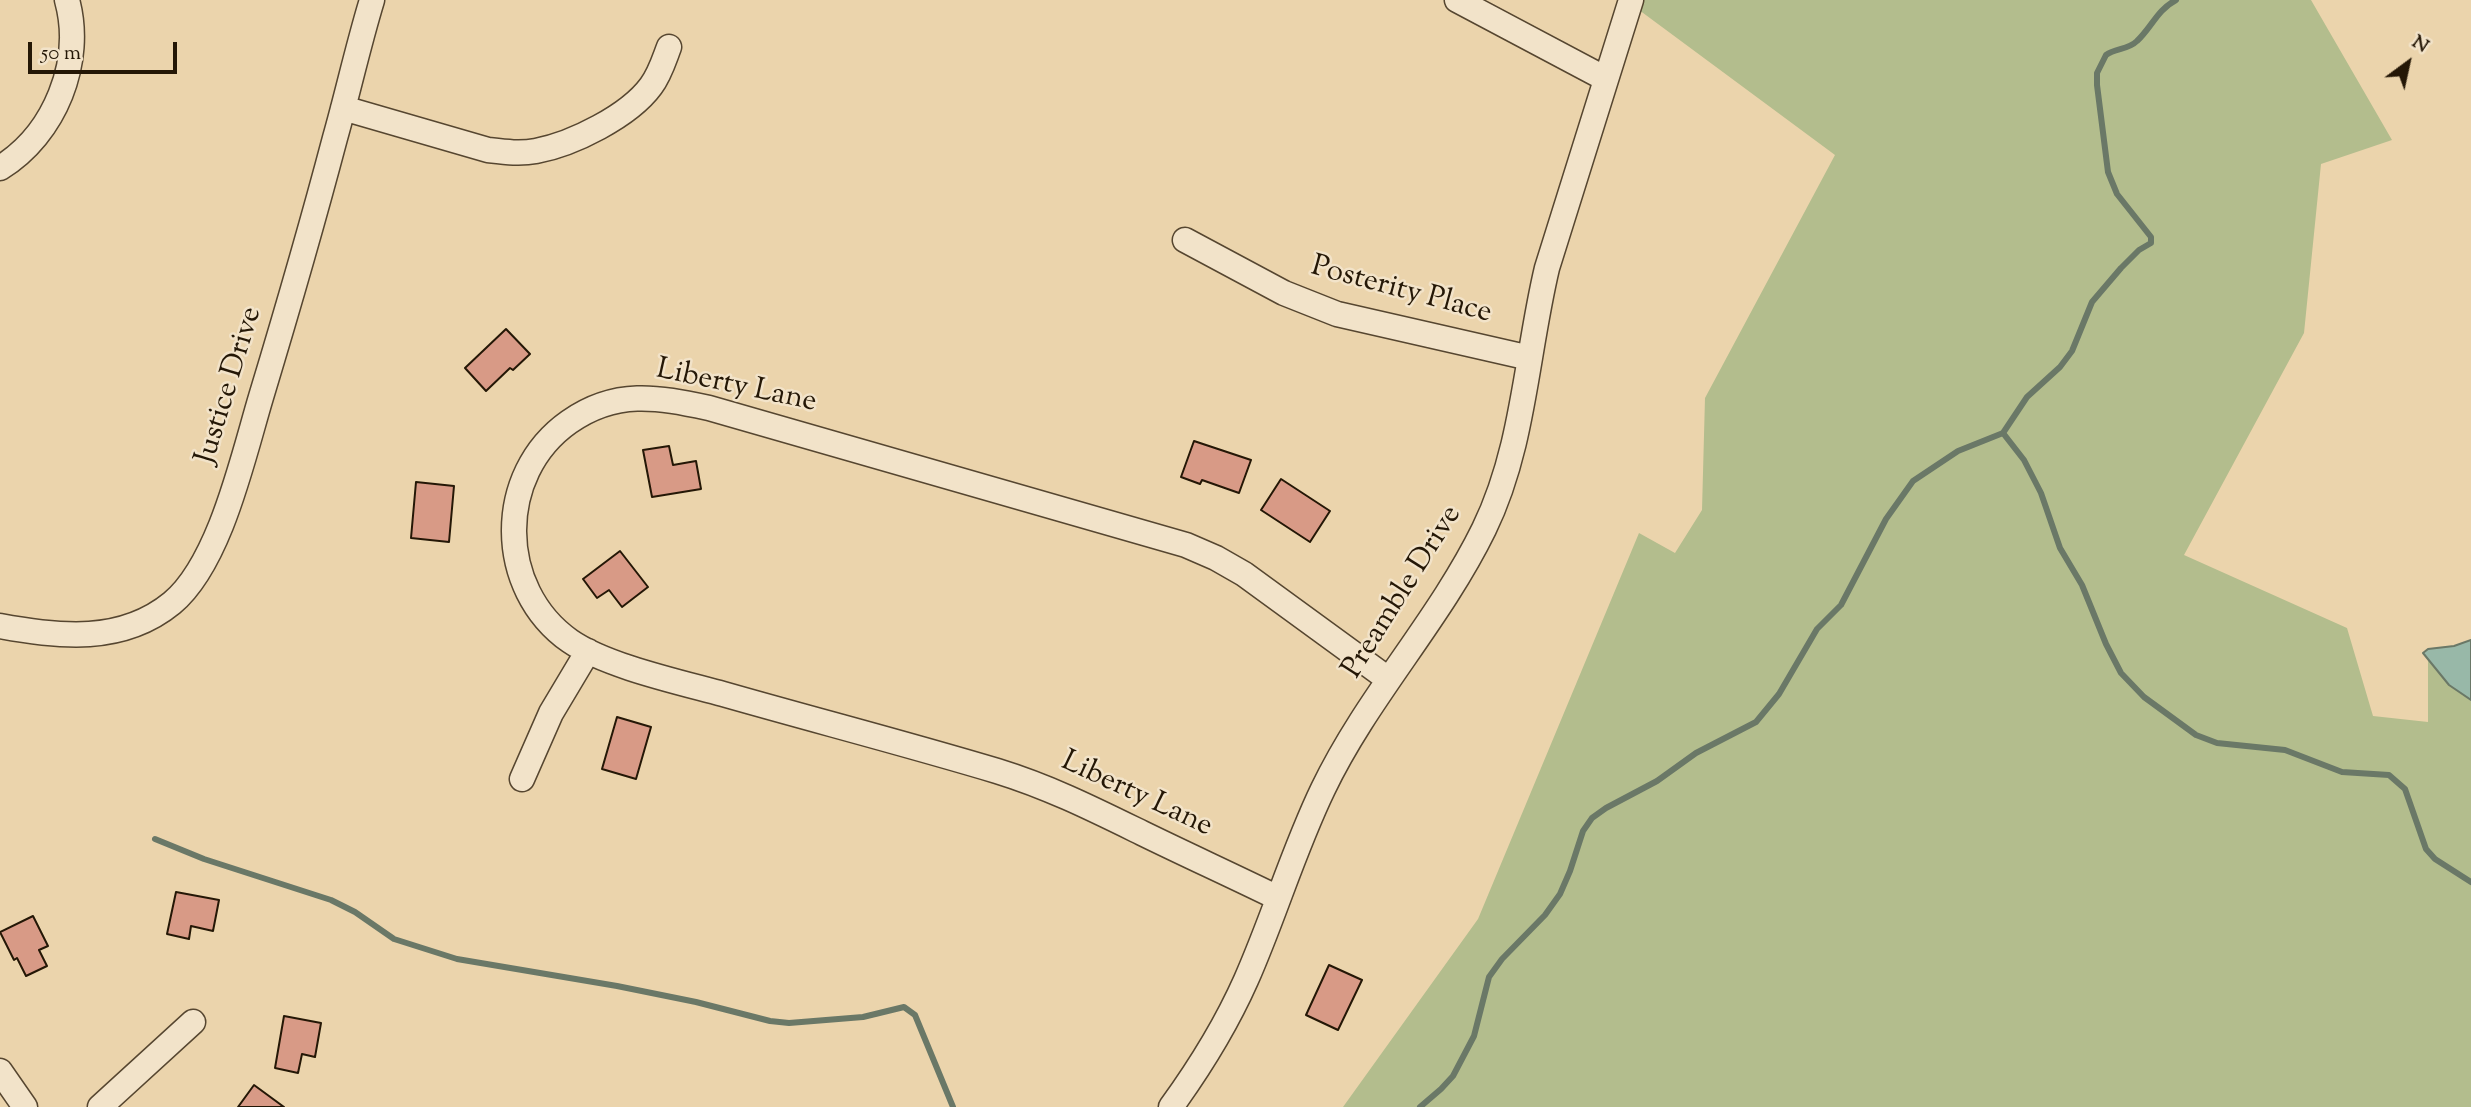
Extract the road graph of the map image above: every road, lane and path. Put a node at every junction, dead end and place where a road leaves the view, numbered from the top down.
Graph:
1 (67, 0) edge
2 (372, 0) edge
3 (1457, 0) edge
4 (1631, 0) edge
5 (669, 47) dead end
6 (1606, 79) junction
7 (343, 108) junction
8 (0, 167) edge
9 (1185, 240) dead end
10 (1530, 358) junction
11 (0, 626) edge
12 (588, 651) junction
13 (1388, 679) junction
14 (522, 779) dead end
15 (1278, 898) junction
16 (193, 1022) dead end
17 (0, 1071) edge
18 (25, 1107) edge
19 (100, 1107) edge
20 (1171, 1107) edge

1 - 8 street
2 - 7 street, Justice Drive
3 - 6 street
4 - 6 street, Preamble Drive
5 - 7 street
6 - 10 street, Preamble Drive
7 - 11 street, Justice Drive
9 - 10 street, Posterity Place
10 - 13 street, Preamble Drive
12 - 13 street, Liberty Lane
12 - 14 street
12 - 15 street, Liberty Lane
13 - 15 street, Preamble Drive
15 - 20 street, Preamble Drive
16 - 19 street
17 - 18 street

